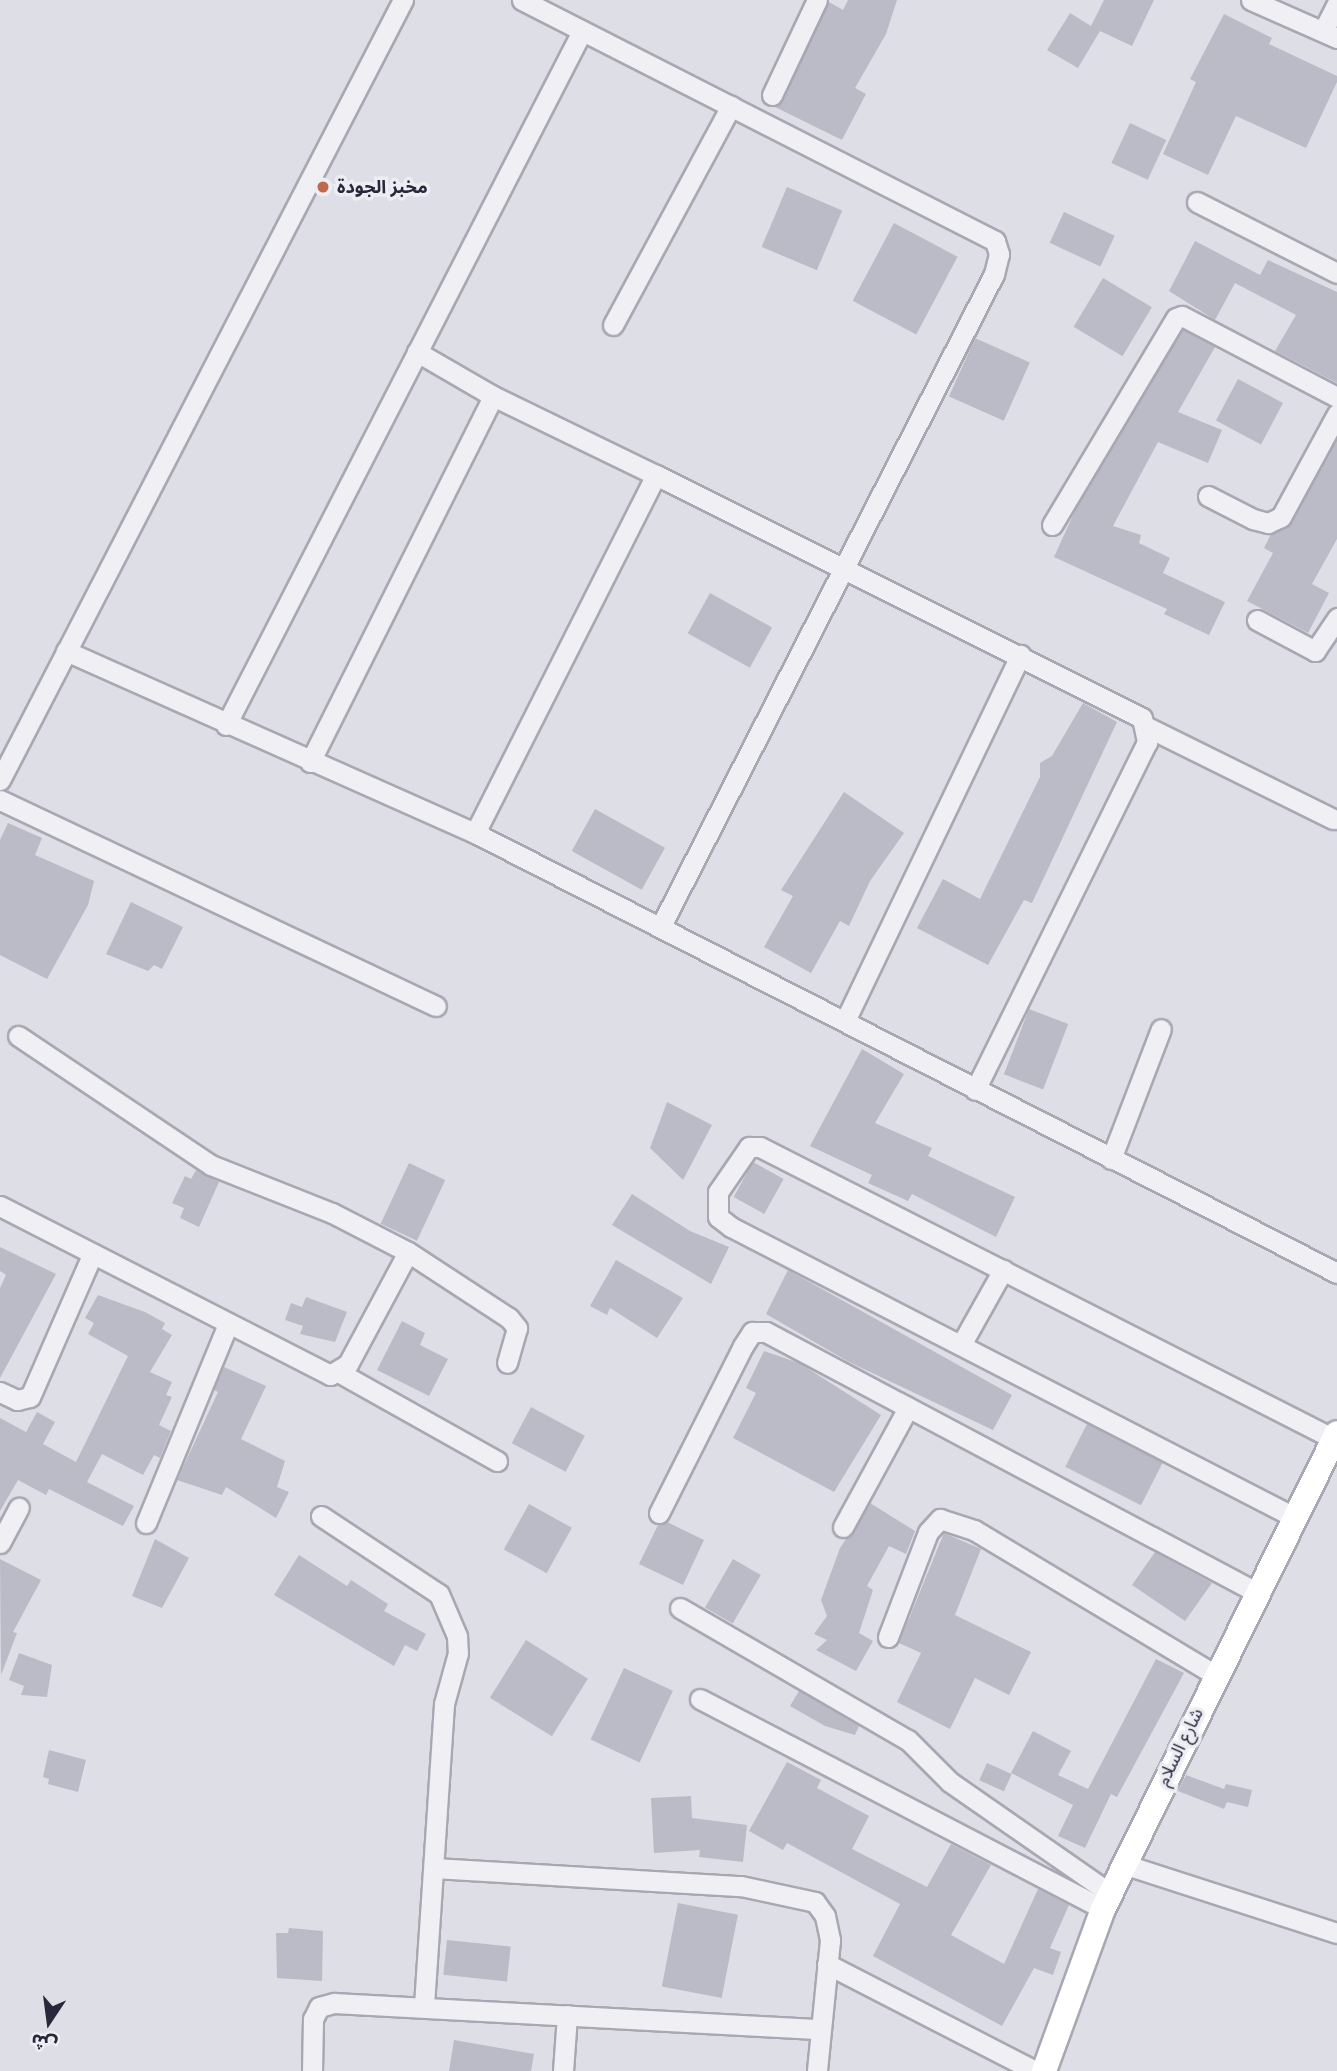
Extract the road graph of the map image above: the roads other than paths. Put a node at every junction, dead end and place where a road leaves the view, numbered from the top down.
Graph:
1 (403, 0) edge
2 (522, 0) edge
3 (817, 0) edge
4 (1251, 0) edge
5 (1337, 4) edge
6 (582, 31) junction
7 (1330, 35) edge
8 (772, 95) dead end
9 (730, 106) junction
10 (1197, 202) dead end
11 (1337, 273) edge
12 (613, 325) dead end
13 (417, 352) junction
14 (493, 396) junction
15 (1337, 397) edge
16 (1337, 414) edge
17 (656, 475) junction
18 (1208, 496) dead end
19 (1052, 525) dead end
20 (844, 566) junction
21 (1337, 618) edge
22 (1257, 620) dead end
23 (66, 651) junction
24 (1020, 655) junction
25 (226, 725) junction
26 (1147, 727) junction
27 (310, 762) junction
28 (0, 780) edge
29 (0, 800) edge
30 (1333, 819) dead end
31 (475, 833) junction
32 (661, 926) junction
33 (436, 1006) dead end
34 (845, 1021) junction
35 (1161, 1029) dead end
36 (18, 1036) dead end
37 (975, 1090) junction
38 (1111, 1158) junction
39 (0, 1206) edge
40 (408, 1252) junction
41 (92, 1255) junction
42 (1003, 1270) junction
43 (1337, 1273) edge
44 (228, 1324) junction
45 (962, 1343) junction
46 (507, 1363) dead end
47 (340, 1373) junction
48 (0, 1392) edge
49 (908, 1408) junction
50 (1335, 1436) edge
51 (497, 1461) dead end
52 (19, 1508) dead end
53 (659, 1513) dead end
54 (321, 1516) dead end
55 (1294, 1517) junction
56 (146, 1523) dead end
57 (843, 1527) dead end
58 (0, 1543) edge
59 (1256, 1592) junction
60 (680, 1608) dead end
61 (888, 1637) dead end
62 (1215, 1675) junction
63 (700, 1699) dead end
64 (1123, 1864) junction
65 (435, 1868) junction
66 (1106, 1901) junction
67 (1337, 1933) edge
68 (827, 1964) junction
69 (424, 2007) junction
70 (567, 2015) junction
71 (820, 2029) junction
72 (312, 2071) edge
73 (563, 2071) edge
74 (817, 2071) edge
75 (1035, 2071) edge
76 (1044, 2071) edge

1 - 23 street
2 - 6 street
3 - 8 street
4 - 7 street
5 - 7 street
6 - 9 street
6 - 13 street
9 - 12 street
9 - 20 street
10 - 11 street
13 - 14 street
13 - 25 street
14 - 17 street
14 - 27 street
15 - 19 street
16 - 18 street
17 - 20 street
17 - 31 street
20 - 24 street
20 - 32 street
21 - 22 street
23 - 25 street
23 - 28 street
24 - 26 street
24 - 34 street
25 - 27 street
26 - 30 street
26 - 37 street
27 - 31 street
29 - 33 street
31 - 32 street
32 - 34 street
34 - 37 street
35 - 38 street
36 - 40 street
37 - 38 street
38 - 43 street
39 - 41 street
40 - 46 street
40 - 47 street
41 - 44 street
41 - 48 street
42 - 45 street
42 - 45 street
42 - 50 street
44 - 47 street
44 - 56 street
45 - 55 street
47 - 51 street
49 - 53 street
49 - 57 street
49 - 59 street
50 - 55 main road, شارع السلام
52 - 58 street
54 - 65 street
55 - 59 main road, شارع السلام
59 - 62 main road, شارع السلام
60 - 66 street
61 - 62 street
62 - 64 main road, شارع السلام
63 - 66 street
64 - 66 main road, شارع السلام
64 - 67 street
65 - 68 street
65 - 69 street
66 - 76 main road, شارع السلام
68 - 71 street
68 - 75 street
69 - 70 street
69 - 72 street
70 - 71 street
70 - 73 street
71 - 74 street

